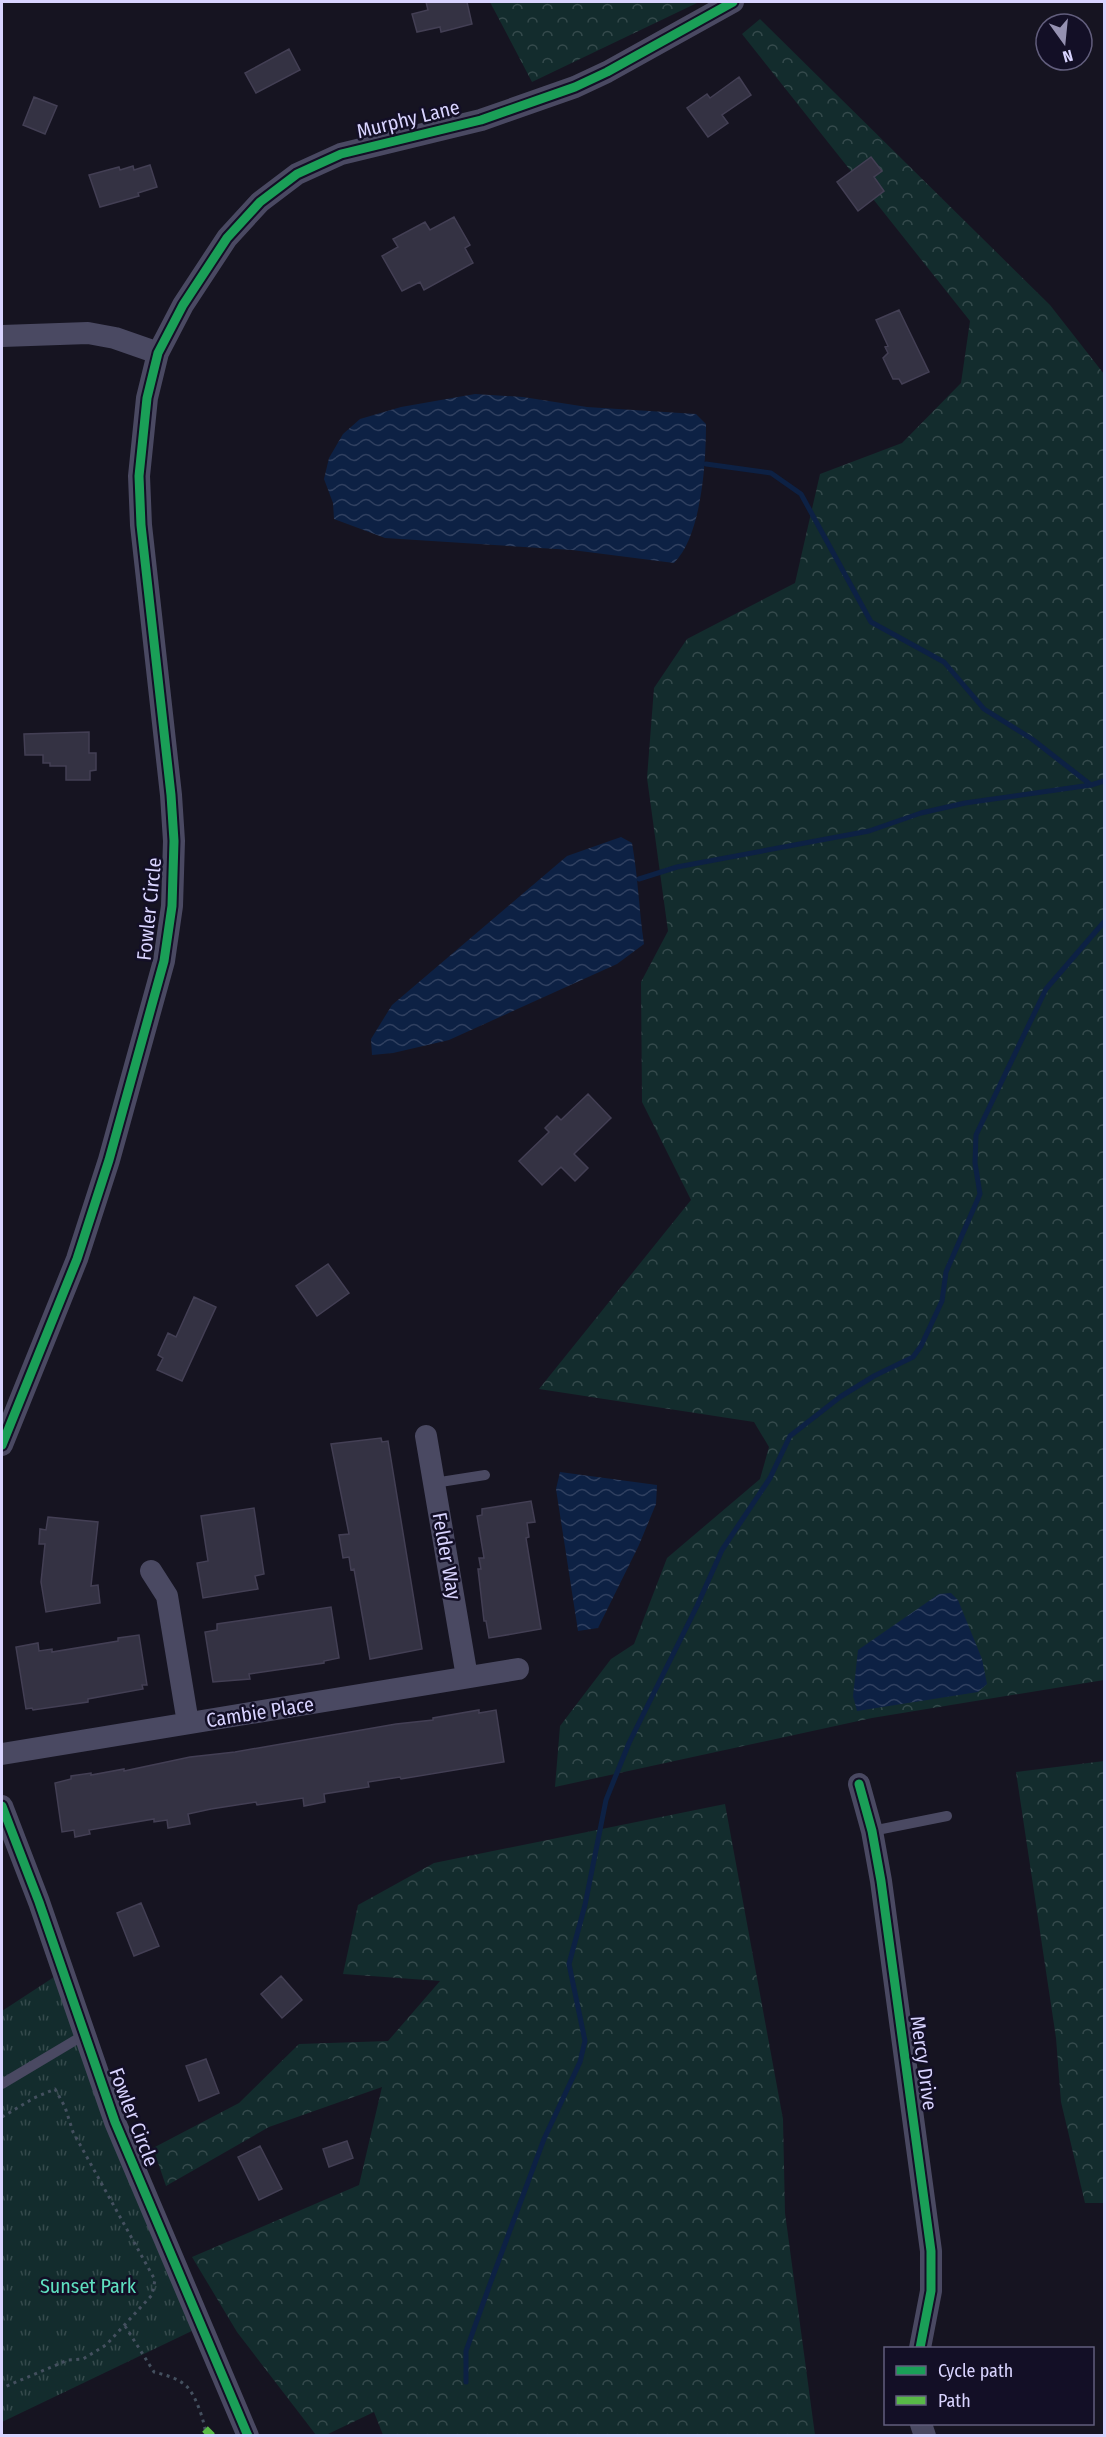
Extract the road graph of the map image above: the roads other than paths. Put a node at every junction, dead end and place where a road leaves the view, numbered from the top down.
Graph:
1 (733, 2) edge
2 (2, 336) edge
3 (158, 353) junction
4 (426, 1436) dead end
5 (2, 1445) edge
6 (485, 1475) dead end
7 (434, 1483) junction
8 (151, 1571) dead end
9 (518, 1669) dead end
10 (467, 1677) junction
11 (188, 1724) junction
12 (2, 1754) edge
13 (859, 1784) dead end
14 (2, 1806) edge
15 (947, 1816) dead end
16 (872, 1831) junction
17 (84, 2035) junction
18 (2, 2084) edge
19 (920, 2347) edge
20 (248, 2436) edge

1 - 3 street, Murphy Lane
2 - 3 street
3 - 5 street, Fowler Circle
4 - 7 street, Felder Way
6 - 7 lane
7 - 10 street, Felder Way
8 - 11 street
9 - 10 street, Cambie Place
10 - 11 street, Cambie Place
11 - 12 street, Cambie Place
13 - 16 street, Mercy Drive
14 - 17 street, Fowler Circle
15 - 16 lane
16 - 19 street, Mercy Drive
17 - 18 lane
17 - 20 street, Fowler Circle

